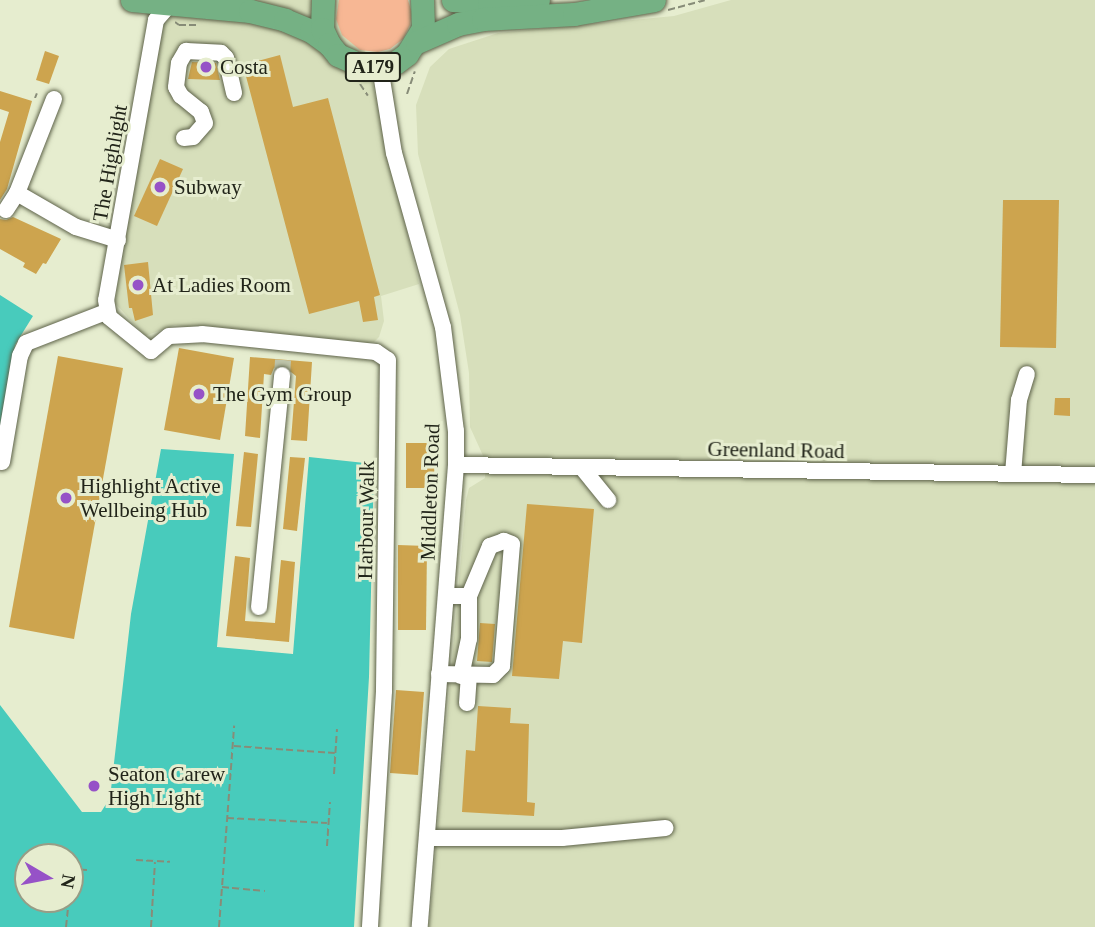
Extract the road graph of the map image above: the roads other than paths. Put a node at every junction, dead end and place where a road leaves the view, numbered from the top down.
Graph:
1 (323, 0) edge
2 (422, 0) edge
3 (453, 0) edge
4 (538, 0) edge
5 (654, 0) edge
6 (151, 6) edge
7 (328, 44) junction
8 (419, 53) junction
9 (380, 67) junction
10 (234, 93) dead end
11 (54, 100) dead end
12 (184, 138) dead end
13 (17, 193) junction
14 (6, 210) dead end
15 (118, 240) junction
16 (106, 312) junction
17 (283, 360) junction
18 (1027, 374) dead end
19 (2, 462) dead end
20 (456, 465) junction
21 (583, 469) junction
22 (1013, 474) junction
23 (1095, 475) edge
24 (608, 500) dead end
25 (446, 596) junction
26 (469, 596) junction
27 (259, 607) dead end
28 (439, 674) junction
29 (465, 676) junction
30 (467, 703) dead end
31 (666, 828) dead end
32 (426, 838) junction
33 (370, 927) edge
34 (419, 927) edge

1 - 7 highway, A179
2 - 8 highway, A179
3 - 4 highway
5 - 8 highway, A179
6 - 7 highway, A179
6 - 15 street, The Highlight
7 - 9 highway, A179
8 - 9 highway, A179
9 - 20 street, Middleton Road
10 - 12 street
11 - 13 street
13 - 14 street
13 - 15 street
15 - 16 street, The Highlight
16 - 17 street, Harbour Walk
16 - 19 street
17 - 27 street
17 - 33 street, Harbour Walk
18 - 22 street
20 - 21 street, Greenland Road
20 - 25 street, Middleton Road
21 - 22 street, Greenland Road
21 - 24 street
22 - 23 street, Greenland Road
25 - 26 street
25 - 28 street, Middleton Road
26 - 29 street
26 - 29 street
28 - 29 street
28 - 32 street, Middleton Road
29 - 30 street
31 - 32 street
32 - 34 street, Middleton Road

